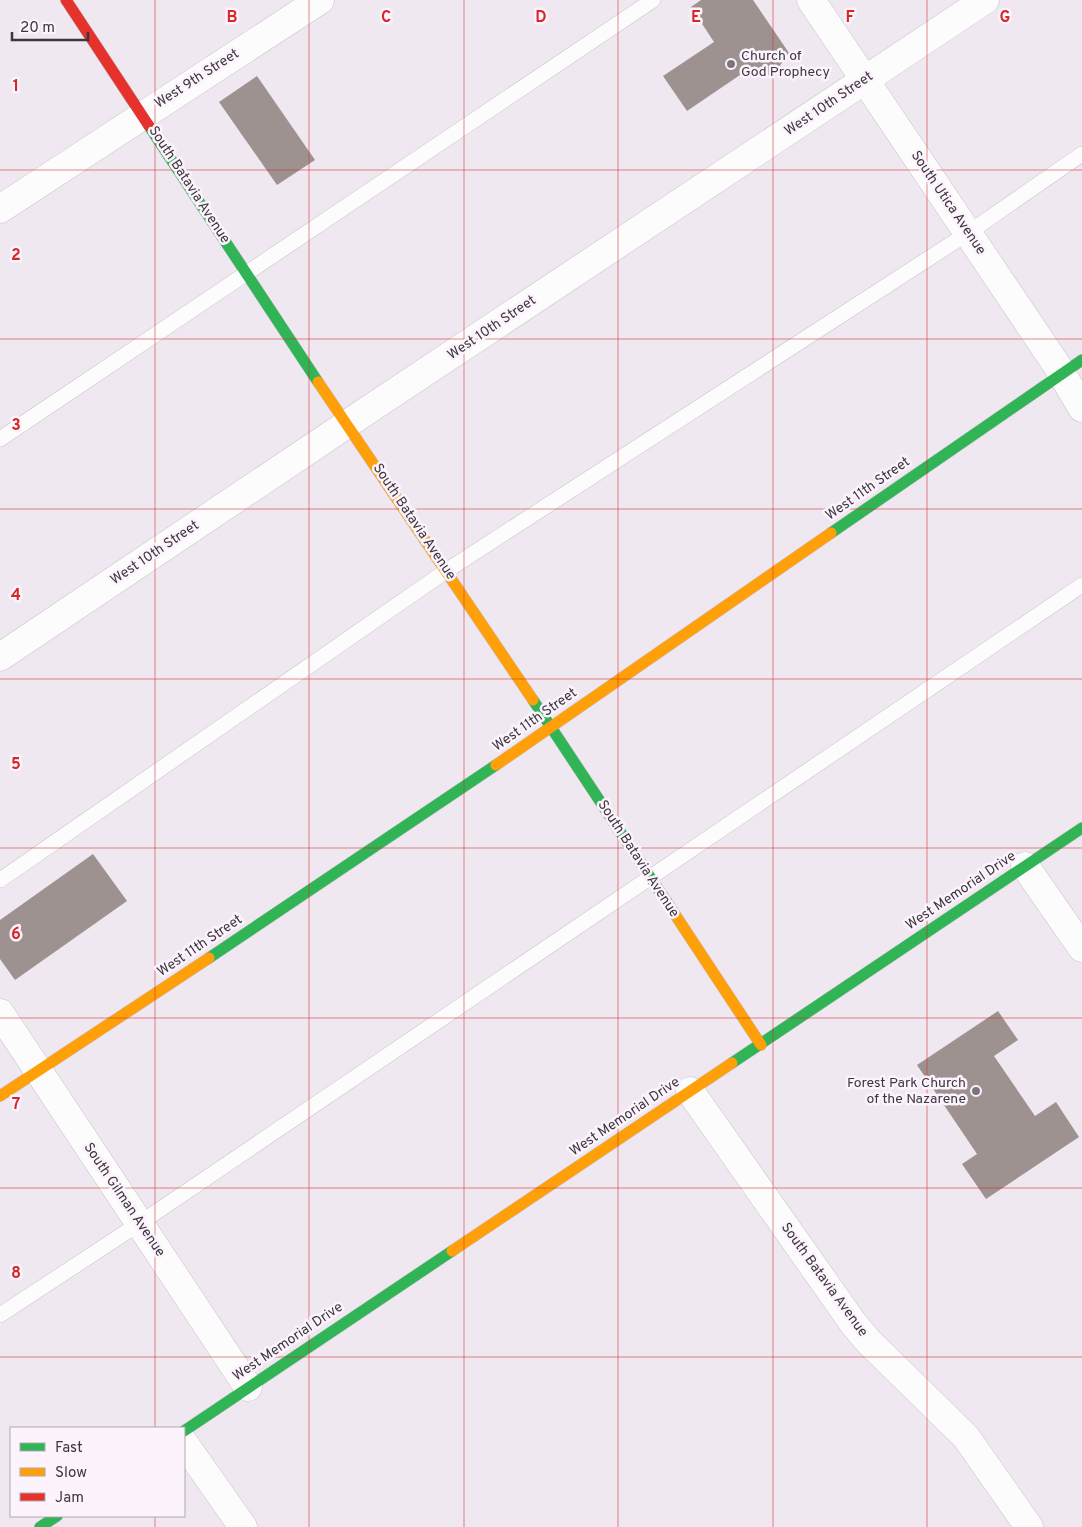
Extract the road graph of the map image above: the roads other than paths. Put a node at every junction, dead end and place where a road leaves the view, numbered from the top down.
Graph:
1 (66, 0) edge
2 (320, 0) edge
3 (653, 0) edge
4 (811, 0) edge
5 (985, 0) edge
6 (865, 80) junction
7 (143, 115) junction
8 (1082, 154) edge
9 (0, 209) edge
10 (968, 233) junction
11 (246, 273) junction
12 (1072, 367) edge
13 (1082, 408) edge
14 (348, 424) junction
15 (0, 439) edge
16 (446, 571) junction
17 (1082, 585) edge
18 (0, 657) edge
19 (551, 727) junction
20 (1082, 828) edge
21 (1025, 866) junction
22 (650, 877) junction
23 (0, 880) edge
24 (1082, 948) edge
25 (0, 1013) edge
26 (761, 1045) junction
27 (39, 1072) junction
28 (690, 1091) junction
29 (0, 1096) edge
30 (140, 1223) junction
31 (0, 1315) edge
32 (248, 1386) junction
33 (185, 1430) edge
34 (185, 1444) edge
35 (55, 1517) edge
36 (40, 1527) edge
37 (243, 1527) edge
38 (1029, 1527) edge

1 - 7 street, South Batavia Avenue
2 - 7 street, West 9th Street
3 - 11 lane
4 - 6 street, South Utica Avenue
5 - 6 street, West 10th Street
6 - 10 street, South Utica Avenue
6 - 14 street, West 10th Street
7 - 9 street, West 9th Street
7 - 11 street, South Batavia Avenue
8 - 10 lane
10 - 12 street, South Utica Avenue
10 - 16 lane
11 - 14 street, South Batavia Avenue
11 - 15 lane
12 - 13 street, South Utica Avenue
12 - 19 street, West 11th Street
14 - 16 street, South Batavia Avenue
14 - 18 street, West 10th Street
16 - 19 street, South Batavia Avenue
16 - 23 lane
17 - 22 lane
19 - 22 street, South Batavia Avenue
19 - 27 street, West 11th Street
20 - 21 street, West Memorial Drive
21 - 24 street
21 - 26 street, West Memorial Drive
22 - 26 street, South Batavia Avenue
22 - 30 lane
25 - 27 street, South Gilman Avenue
26 - 28 street, West Memorial Drive
27 - 29 street, West 11th Street
27 - 30 street, South Gilman Avenue
28 - 32 street, West Memorial Drive
28 - 38 street, South Batavia Avenue
30 - 31 lane
30 - 32 street, South Gilman Avenue
32 - 33 street, West Memorial Drive
34 - 37 street
35 - 36 street

